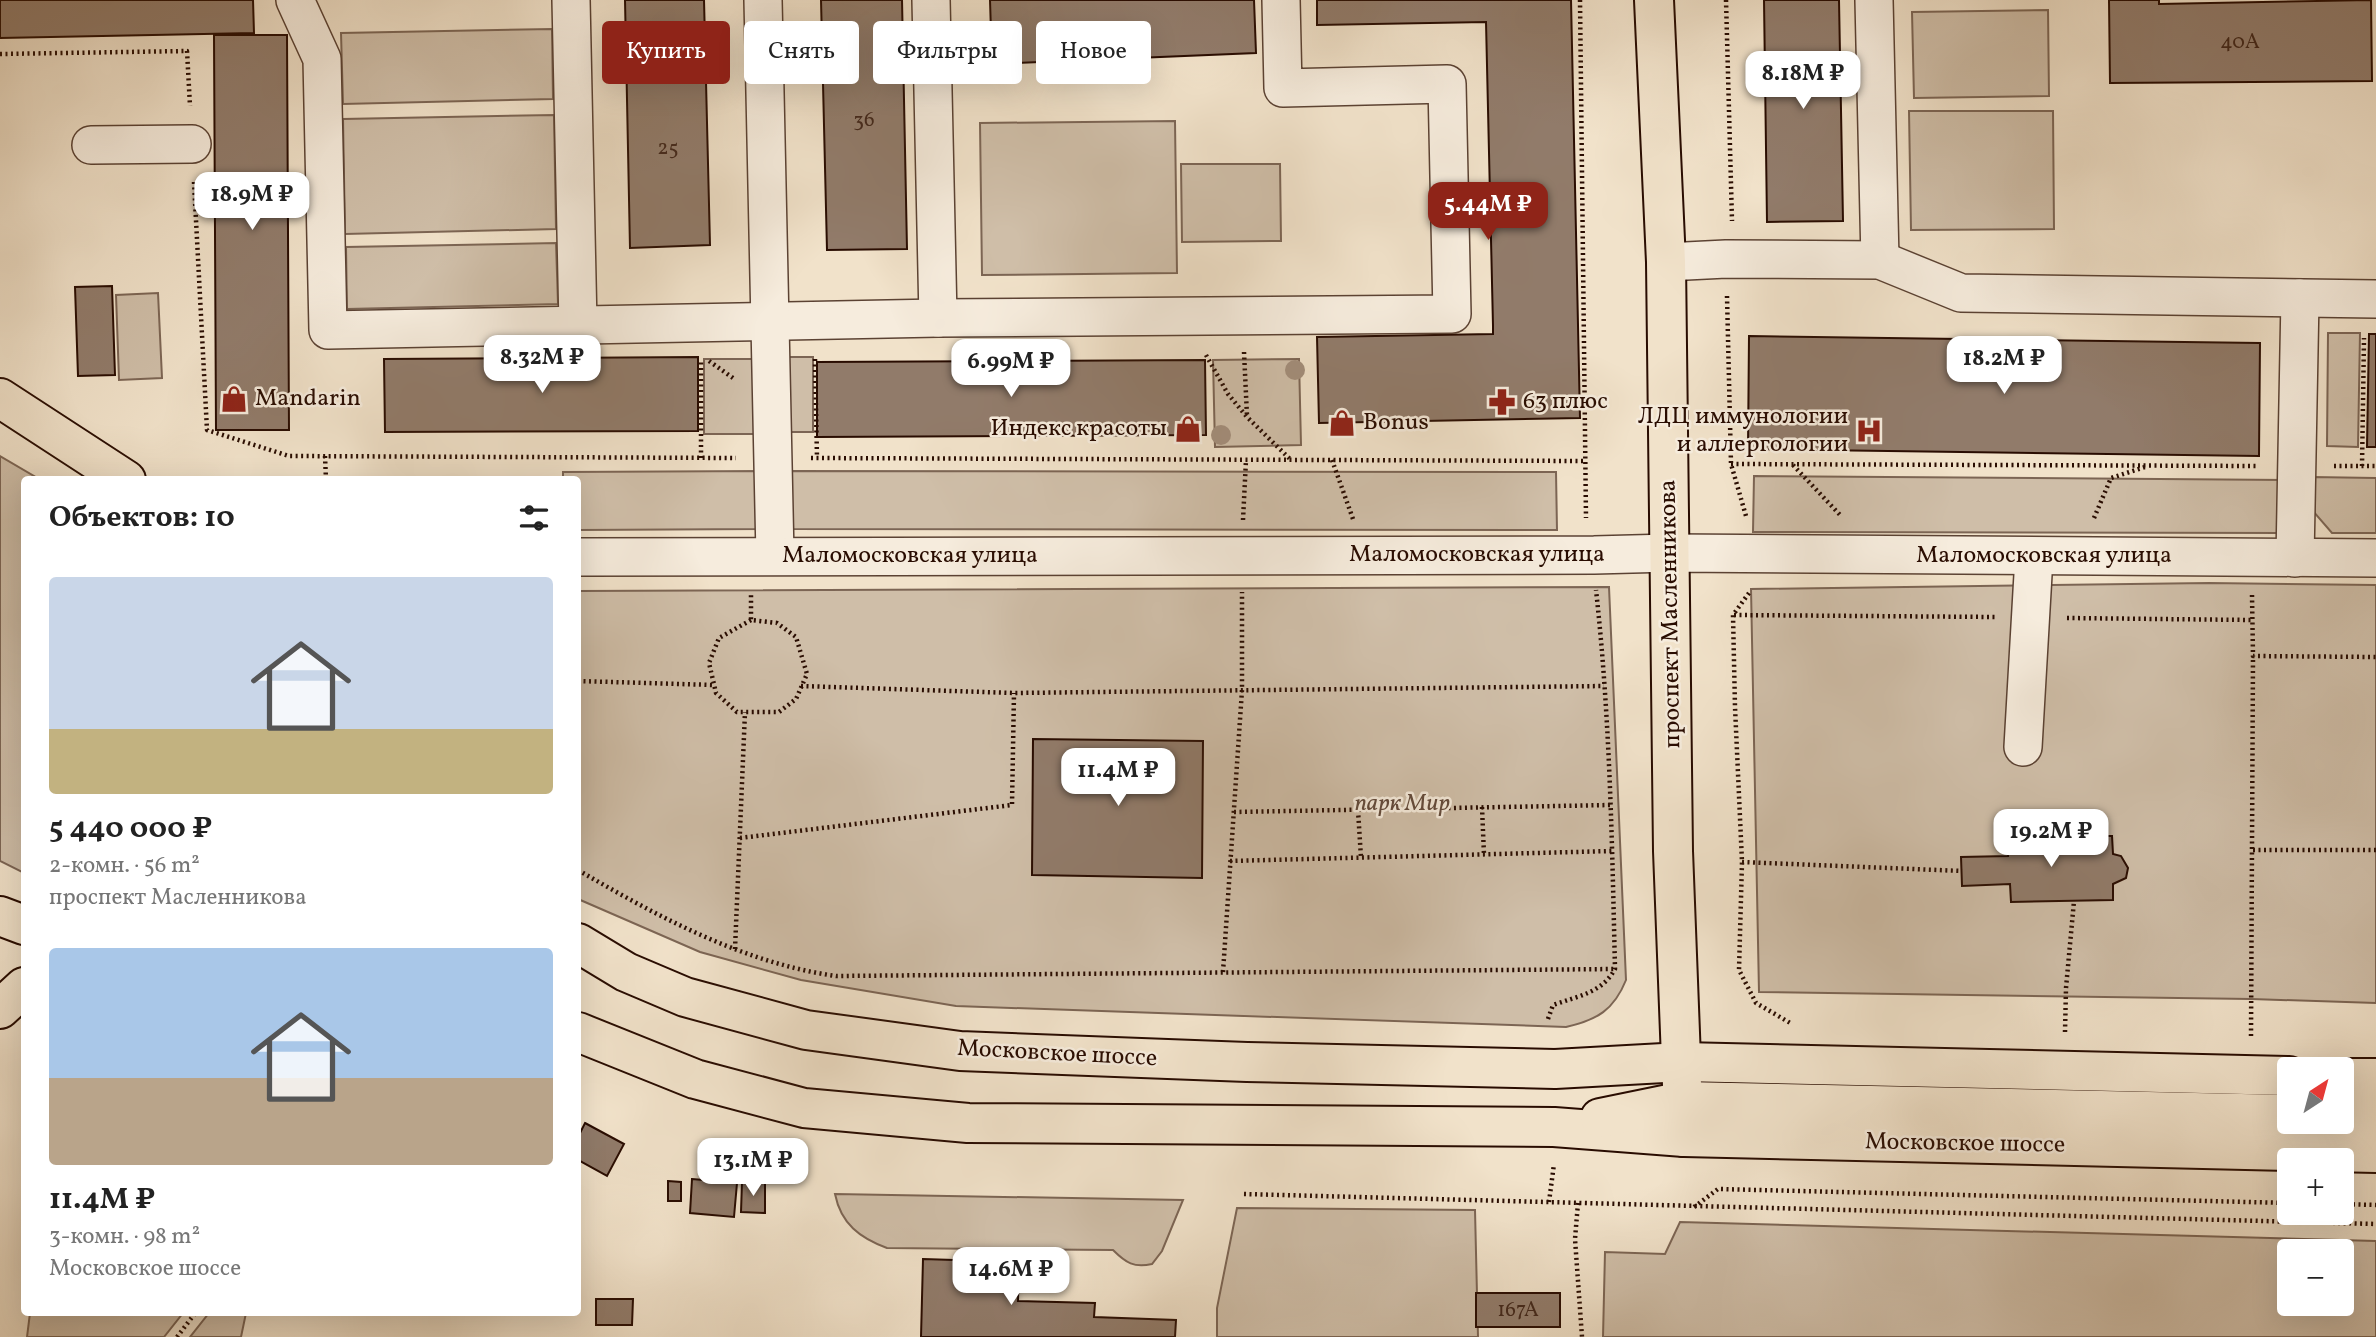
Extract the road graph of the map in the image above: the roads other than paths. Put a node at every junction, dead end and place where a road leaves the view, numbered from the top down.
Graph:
1 (295, 0) edge
2 (571, 0) edge
3 (763, 0) edge
4 (931, 0) edge
5 (1281, 0) edge
6 (1654, 0) edge
7 (1874, 0) edge
8 (192, 144) dead end
9 (91, 145) dead end
10 (1880, 260) junction
11 (1666, 262) junction
12 (2300, 298) junction
13 (2370, 314) edge
14 (938, 318) junction
15 (770, 321) junction
16 (578, 324) junction
17 (0, 398) edge
18 (120, 476) edge
19 (1670, 553) junction
20 (763, 556) junction
21 (2034, 556) junction
22 (581, 557) edge
23 (2295, 558) junction
24 (2376, 558) edge
25 (2023, 747) dead end
26 (0, 916) edge
27 (21, 924) edge
28 (581, 945) edge
29 (21, 990) edge
30 (0, 1009) edge
31 (581, 1033) edge
32 (1682, 1062) junction
33 (1555, 1069) junction
34 (2277, 1076) edge
35 (2354, 1077) edge
36 (2376, 1078) edge
37 (2277, 1114) edge
38 (2354, 1115) edge
39 (2376, 1116) edge
40 (1683, 1119) junction
41 (2376, 1153) edge

1 - 16 street
2 - 16 street
3 - 15 street
4 - 14 street
5 - 14 street
6 - 11 main road, проспект Масленникова
7 - 10 street
8 - 9 street
10 - 11 street
10 - 12 street
11 - 19 main road, проспект Масленникова
12 - 13 street
12 - 23 street
14 - 15 street
15 - 16 street
15 - 20 street
17 - 18 main road
19 - 20 street, Маломосковская улица
19 - 21 street, Маломосковская улица
19 - 32 main road, проспект Масленникова
20 - 22 street, Маломосковская улица
21 - 23 street, Маломосковская улица
21 - 25 street
23 - 24 street, Маломосковская улица
26 - 27 main road
28 - 33 main road, Московское шоссе
29 - 30 main road
31 - 40 main road, Московское шоссе
32 - 33 main road, Московское шоссе
32 - 34 main road, Московское шоссе
32 - 40 main road, проспект Масленникова
33 - 40 main road, Московское шоссе
35 - 36 main road
37 - 40 main road, Московское шоссе
38 - 39 main road
40 - 41 main road, Московское шоссе

